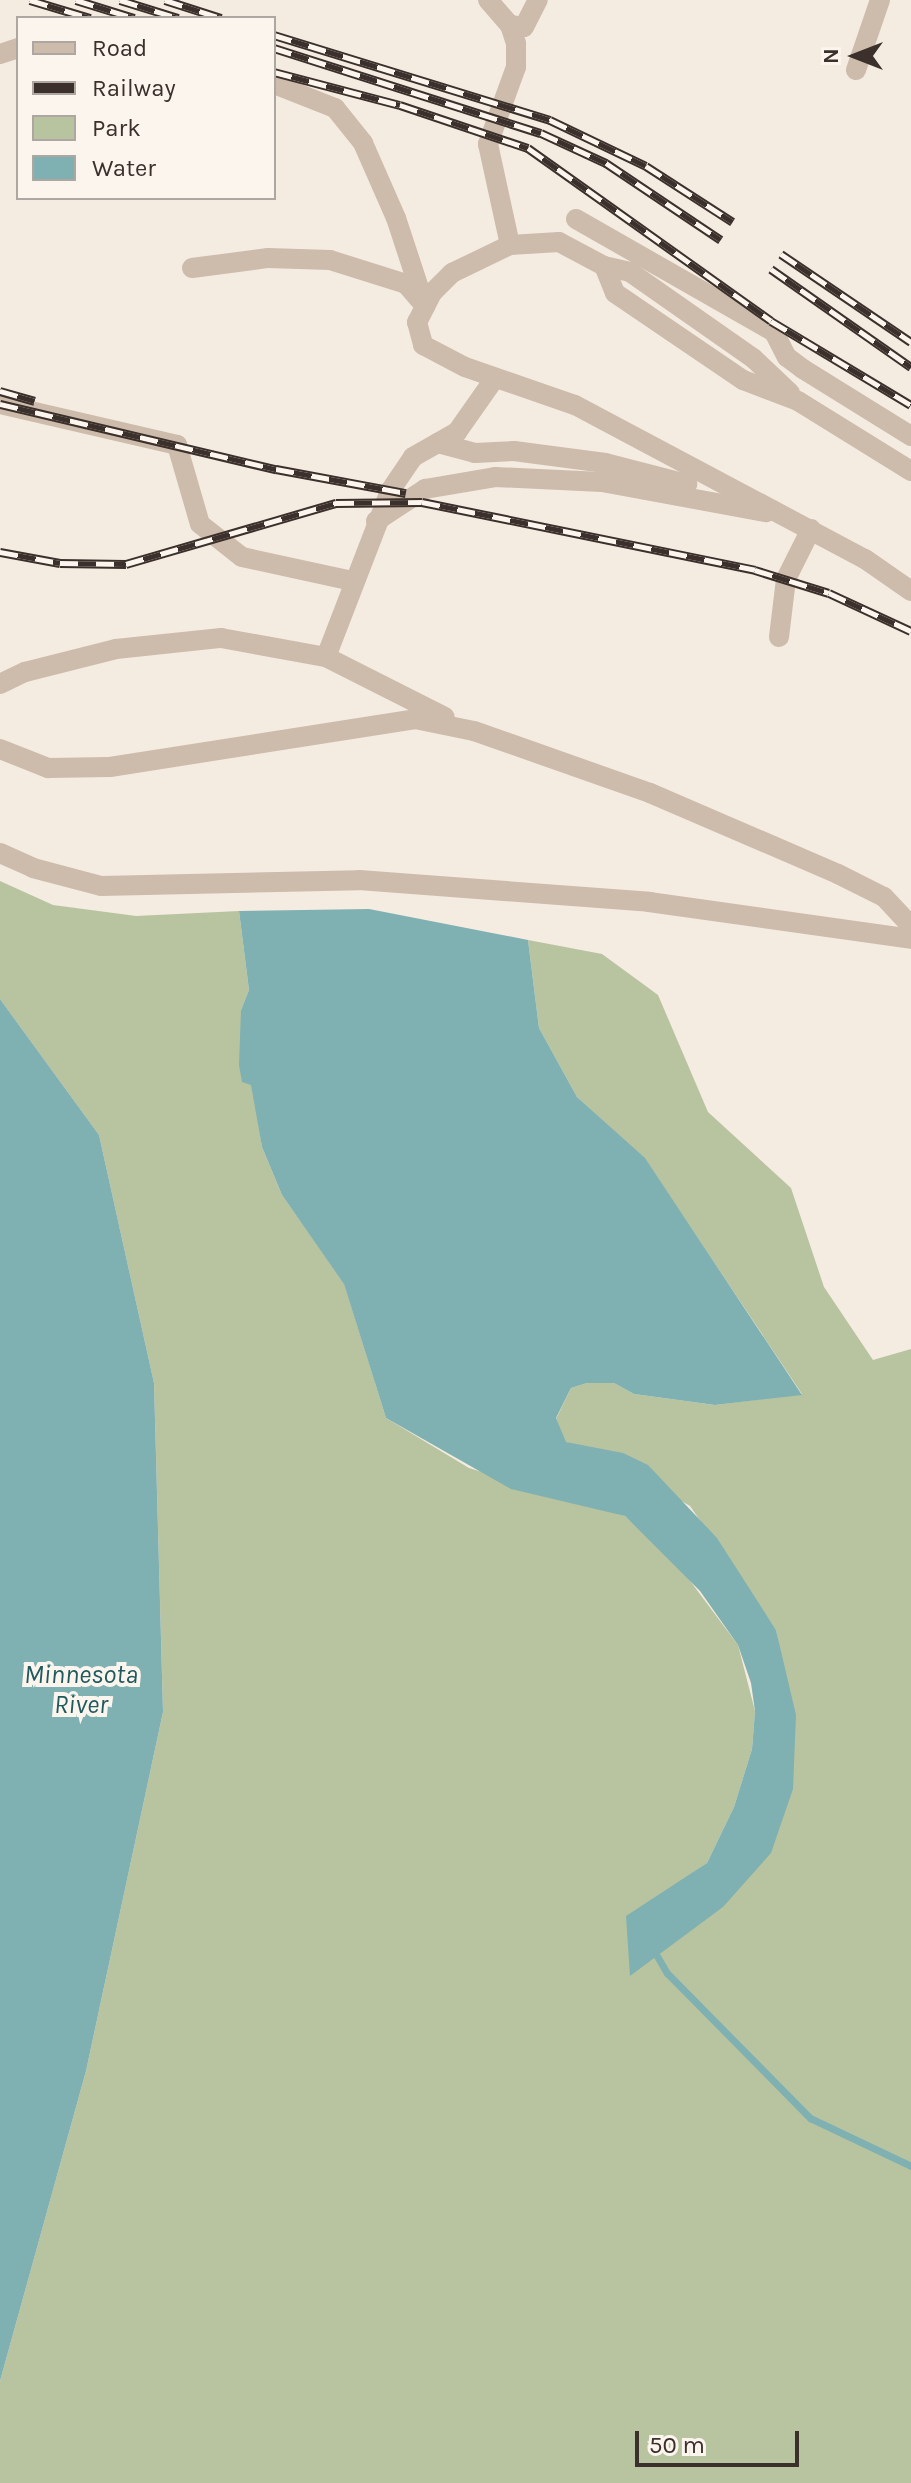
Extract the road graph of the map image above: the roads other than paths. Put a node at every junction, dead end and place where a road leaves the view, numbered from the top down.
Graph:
1 (488, 0) edge
2 (538, 0) edge
3 (880, 0) edge
4 (510, 25) junction
5 (856, 70) dead end
6 (276, 85) edge
7 (576, 219) dead end
8 (510, 245) junction
9 (192, 268) dead end
10 (425, 306) junction
11 (495, 378) junction
12 (0, 404) edge
13 (911, 436) edge
14 (438, 443) junction
15 (911, 471) edge
16 (781, 512) junction
17 (376, 521) junction
18 (811, 529) junction
19 (352, 581) junction
20 (911, 591) edge
21 (779, 637) dead end
22 (326, 657) junction
23 (0, 684) edge
24 (474, 731) junction
25 (0, 749) edge
26 (0, 853) edge
27 (911, 926) edge
28 (911, 939) edge

1 - 4 lane
2 - 4 lane
3 - 5 lane
4 - 8 lane
6 - 10 lane
7 - 13 lane
8 - 10 lane
8 - 15 lane
9 - 10 lane
10 - 11 lane
11 - 14 lane
11 - 16 lane
12 - 19 lane
14 - 16 lane
14 - 17 lane
16 - 17 lane
16 - 18 lane
17 - 19 lane
18 - 20 lane
18 - 21 lane
19 - 22 lane
22 - 23 lane
22 - 24 lane
24 - 25 lane
24 - 27 lane
26 - 28 lane

